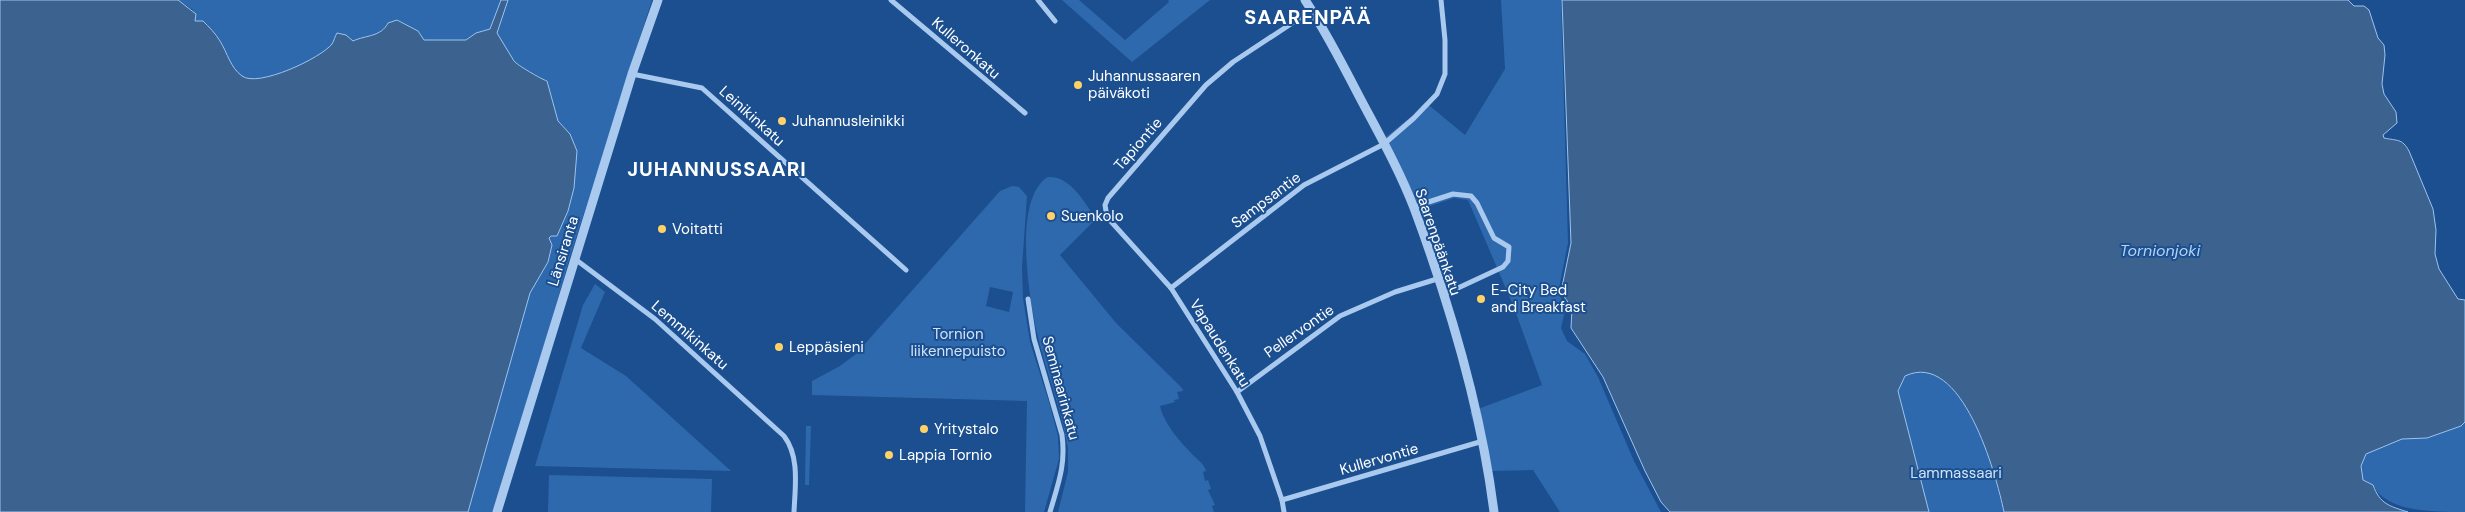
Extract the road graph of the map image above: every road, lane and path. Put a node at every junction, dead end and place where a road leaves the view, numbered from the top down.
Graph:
1 (658, 0) edge
2 (891, 0) edge
3 (1038, 0) edge
4 (1305, 0) edge
5 (1441, 0) edge
6 (1312, 10) junction
7 (1055, 21) dead end
8 (632, 74) junction
9 (1025, 113) dead end
10 (1384, 144) junction
11 (1106, 205) joint
12 (1413, 207) junction
13 (575, 259) junction
14 (906, 270) dead end
15 (1437, 279) junction
16 (1171, 288) junction
17 (1443, 296) junction
18 (1028, 299) dead end
19 (1237, 392) junction
20 (1483, 441) junction
21 (1282, 500) junction
22 (497, 512) edge
23 (794, 512) edge
24 (1050, 512) edge
25 (1284, 512) edge
26 (1494, 512) edge

1 - 8 street, Länsiranta
2 - 9 street, Kulleronkatu
3 - 7 street
4 - 6 street, Saarenpäänkatu
5 - 10 street, Sampsantie
6 - 10 street, Saarenpäänkatu
6 - 11 street, Tapiontie
8 - 13 street, Länsiranta
8 - 14 street, Leinikinkatu
10 - 12 street, Saarenpäänkatu
10 - 16 street, Sampsantie
11 - 16 street, Vapaudenkatu
12 - 15 street, Saarenpäänkatu
12 - 17 street
13 - 22 street, Länsiranta
13 - 23 street, Lemmikinkatu
15 - 17 street, Saarenpäänkatu
15 - 19 street, Pellervontie
16 - 19 street, Vapaudenkatu
17 - 20 street, Saarenpäänkatu
18 - 24 street, Seminaarinkatu
19 - 21 street, Vapaudenkatu
20 - 21 street, Kullervontie
20 - 26 street, Saarenpäänkatu
21 - 25 street, Vapaudenkatu

